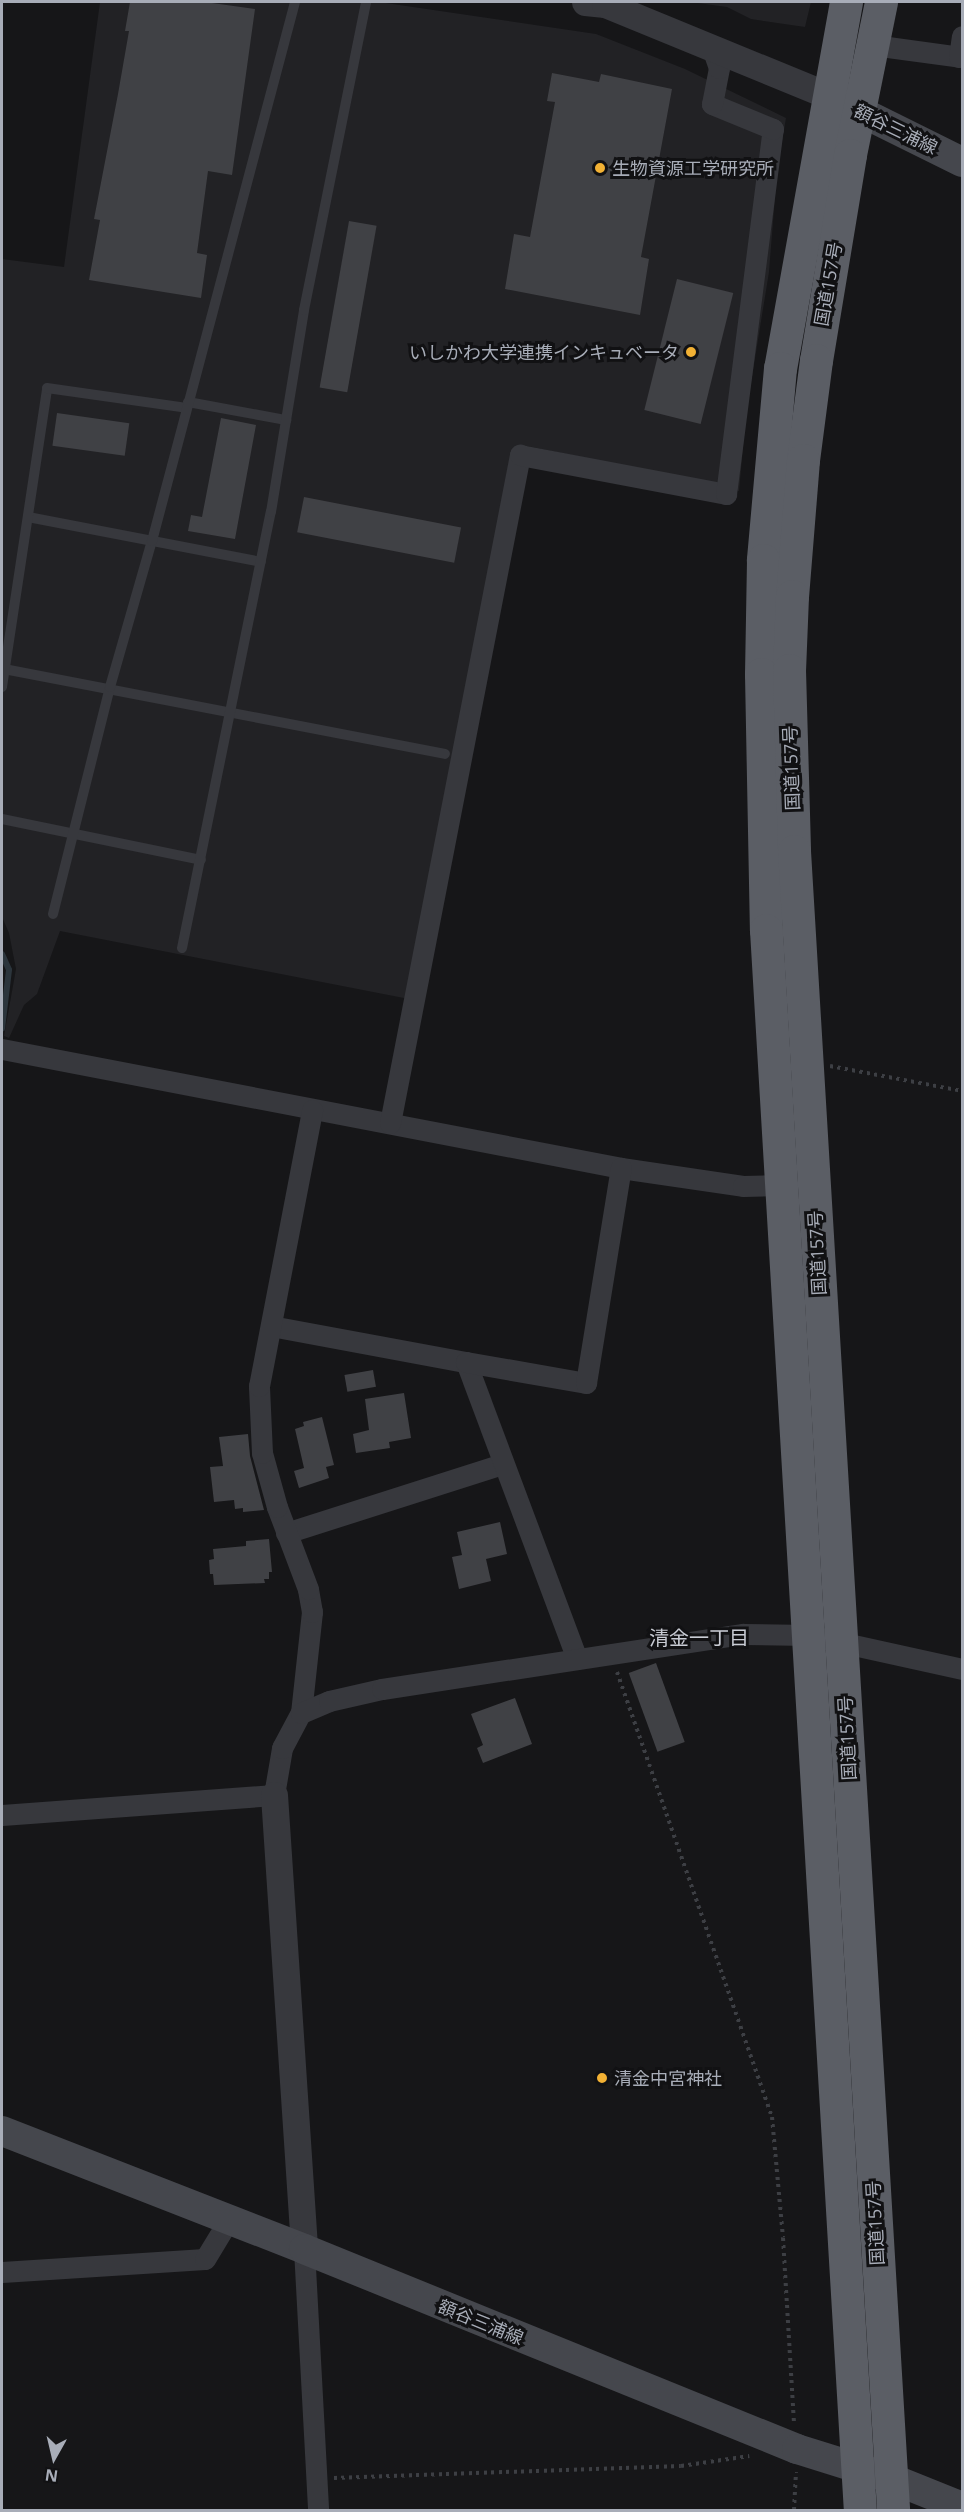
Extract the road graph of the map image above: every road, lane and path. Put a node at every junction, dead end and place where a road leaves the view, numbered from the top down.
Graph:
1 (294, 2) edge
2 (366, 2) edge
3 (585, 2) edge
4 (846, 2) edge
5 (881, 2) edge
6 (873, 45) junction
7 (961, 50) edge
8 (713, 51) junction
9 (829, 96) junction
10 (858, 111) junction
11 (963, 162) edge
12 (188, 405) junction
13 (286, 420) junction
14 (28, 517) junction
15 (152, 541) junction
16 (261, 562) junction
17 (4, 669) junction
18 (2, 687) edge
19 (110, 687) junction
20 (231, 712) junction
21 (445, 754) dead end
22 (2, 819) edge
23 (74, 832) junction
24 (201, 860) junction
25 (53, 914) dead end
26 (182, 948) dead end
27 (7, 1050) edge
28 (806, 1062) junction
29 (963, 1091) edge
30 (312, 1110) junction
31 (390, 1123) junction
32 (621, 1168) junction
33 (783, 1185) junction
34 (271, 1326) junction
35 (466, 1362) junction
36 (502, 1464) junction
37 (286, 1533) junction
38 (808, 1635) junction
39 (841, 1645) junction
40 (611, 1654) junction
41 (577, 1659) junction
42 (963, 1669) edge
43 (301, 1713) junction
44 (274, 1795) junction
45 (2, 1815) edge
46 (2, 2131) edge
47 (228, 2221) junction
48 (304, 2249) junction
49 (2, 2272) edge
50 (797, 2449) junction
51 (751, 2456) dead end
52 (856, 2467) junction
53 (317, 2478) junction
54 (890, 2478) junction
55 (963, 2507) edge
56 (318, 2511) edge
57 (794, 2511) edge
58 (860, 2511) edge
59 (893, 2511) edge

1 - 12 lane
2 - 13 lane
3 - 8 street
4 - 9 highway, 国道157号
5 - 6 highway, 国道157号
6 - 7 street
6 - 10 highway, 国道157号
8 - 9 street
8 - 31 street
9 - 10 main road, 額谷三浦線
9 - 33 highway, 国道157号
10 - 11 main road, 額谷三浦線
10 - 28 highway, 国道157号
12 - 13 lane
12 - 14 lane
12 - 15 lane
13 - 16 lane
14 - 15 lane
14 - 17 lane
15 - 16 lane
15 - 19 lane
16 - 20 lane
17 - 18 lane
17 - 19 lane
19 - 20 lane
19 - 23 lane
20 - 21 lane
20 - 24 lane
22 - 23 lane
23 - 24 lane
23 - 25 lane
24 - 26 lane
27 - 30 street
28 - 29 path
28 - 39 highway, 国道157号
30 - 31 street
30 - 34 street
31 - 32 street
32 - 33 street
32 - 35 street
33 - 38 highway, 国道157号
34 - 35 street
34 - 37 street
35 - 36 street
36 - 37 street
36 - 41 street
37 - 43 street
38 - 39 street
38 - 40 street
38 - 52 highway, 国道157号
39 - 42 street
39 - 54 highway, 国道157号
40 - 41 street
40 - 50 path
41 - 43 street
43 - 44 street
44 - 45 street
44 - 48 street
46 - 47 main road, 額谷三浦線
47 - 48 main road, 額谷三浦線
47 - 49 street
48 - 50 main road, 額谷三浦線
48 - 53 street
50 - 52 main road, 額谷三浦線
50 - 57 path
51 - 53 path
52 - 54 main road, 額谷三浦線
52 - 58 highway, 国道157号
53 - 56 street
54 - 55 main road, 額谷三浦線
54 - 59 highway, 国道157号

